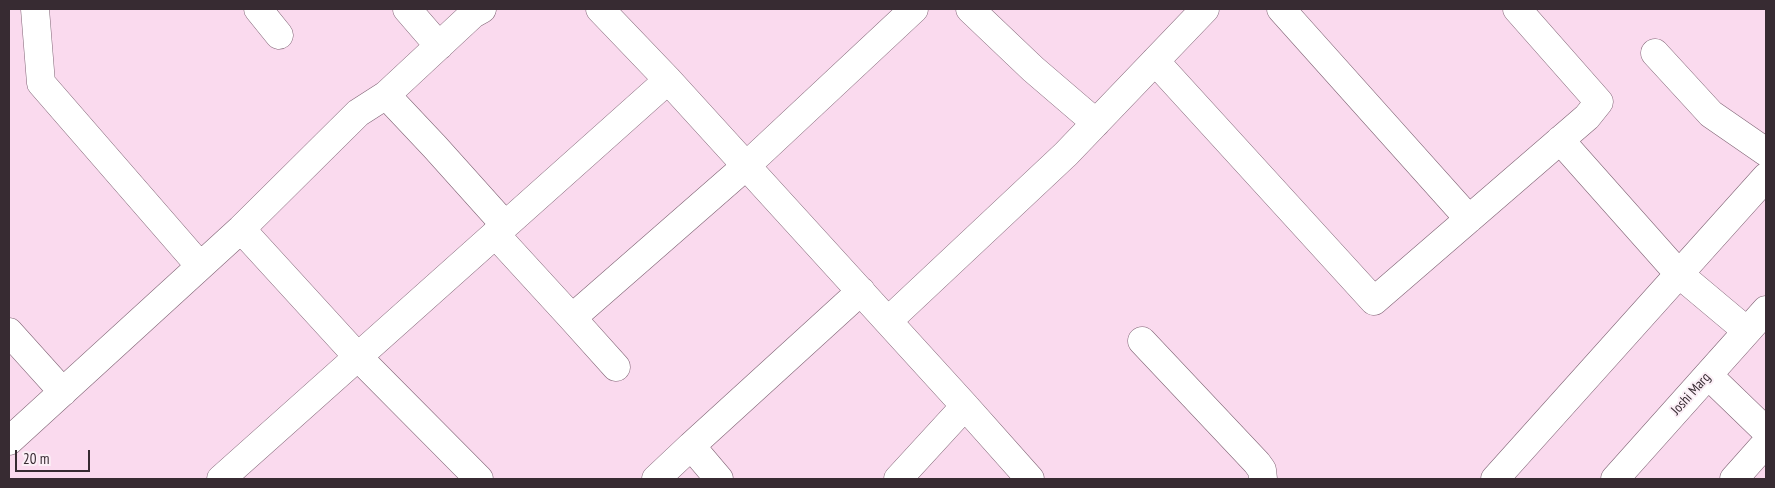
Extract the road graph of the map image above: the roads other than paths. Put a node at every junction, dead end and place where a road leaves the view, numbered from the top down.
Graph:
1 (35, 9) edge
2 (258, 9) edge
3 (407, 9) edge
4 (482, 9) edge
5 (600, 9) edge
6 (914, 9) edge
7 (970, 9) edge
8 (1282, 9) edge
9 (1517, 9) edge
10 (1200, 10) edge
11 (279, 35) dead end
12 (439, 46) junction
13 (1655, 53) dead end
14 (1155, 61) junction
15 (668, 80) junction
16 (386, 95) junction
17 (1096, 122) junction
18 (1560, 140) junction
19 (1766, 152) edge
20 (746, 166) junction
21 (1766, 177) edge
22 (1469, 219) junction
23 (241, 229) junction
24 (500, 230) junction
25 (200, 266) junction
26 (1679, 274) junction
27 (860, 291) junction
28 (1766, 310) edge
29 (572, 318) junction
30 (888, 321) junction
31 (1747, 331) junction
32 (9, 332) edge
33 (1142, 340) dead end
34 (358, 357) junction
35 (616, 367) dead end
36 (1708, 375) junction
37 (63, 392) junction
38 (965, 406) junction
39 (1766, 431) edge
40 (9, 441) edge
41 (1766, 443) edge
42 (691, 446) junction
43 (221, 479) edge
44 (479, 479) edge
45 (656, 479) edge
46 (719, 479) edge
47 (898, 479) edge
48 (1030, 479) edge
49 (1263, 479) edge
50 (1495, 479) edge
51 (1615, 479) edge
52 (1734, 479) edge

1 - 25 street
2 - 11 street
3 - 12 street
4 - 12 street
5 - 15 street
6 - 20 street
7 - 17 street
8 - 22 street
9 - 18 street
10 - 14 street
12 - 16 street
13 - 19 street
14 - 17 street
14 - 22 street
15 - 20 street
15 - 24 street
16 - 23 street
16 - 24 street
17 - 30 street
18 - 22 street
18 - 26 street
20 - 27 street
20 - 29 street
21 - 26 street
23 - 25 street
23 - 34 street
24 - 29 street
24 - 34 street
25 - 37 street
26 - 31 street
26 - 50 street
27 - 30 street
27 - 42 street
28 - 31 street, Joshi Marg
29 - 35 street
30 - 38 street
31 - 36 street, Joshi Marg
32 - 37 street
33 - 49 street
34 - 43 street
34 - 44 street
36 - 39 street
36 - 51 street, Joshi Marg
37 - 40 street
38 - 47 street
38 - 48 street
41 - 52 street
42 - 45 street
42 - 46 street

